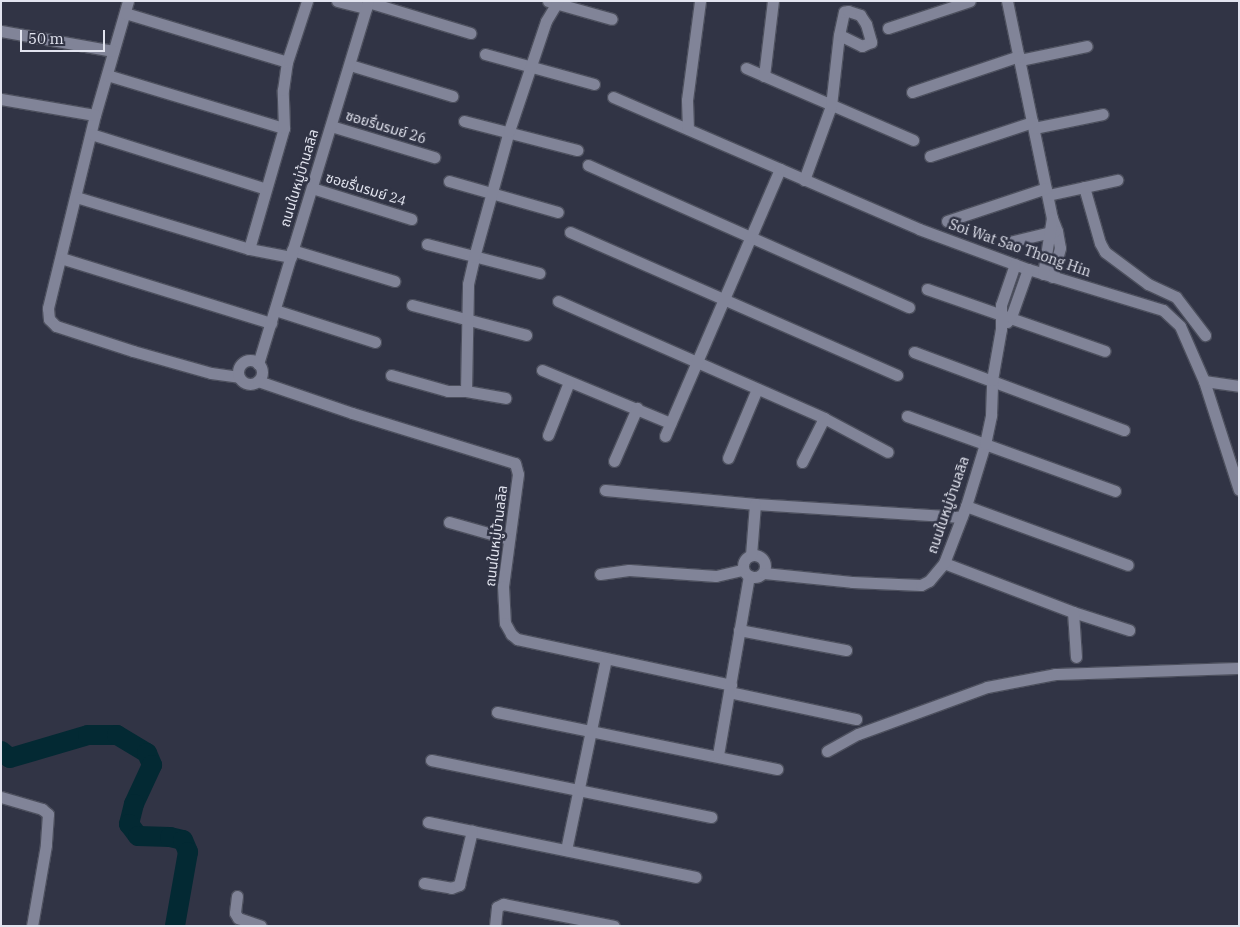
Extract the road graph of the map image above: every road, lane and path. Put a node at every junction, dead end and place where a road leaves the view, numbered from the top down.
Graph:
1 (307, 1) edge
2 (337, 1) edge
3 (700, 1) edge
4 (773, 1) edge
5 (970, 1) edge
6 (1007, 1) edge
7 (555, 2) edge
8 (368, 4) edge
9 (126, 7) edge
10 (612, 19) dead end
11 (888, 28) dead end
12 (1, 31) edge
13 (470, 33) dead end
14 (839, 35) dead end
15 (1087, 46) dead end
16 (113, 51) junction
17 (485, 54) dead end
18 (1019, 58) junction
19 (287, 62) junction
20 (350, 65) junction
21 (530, 67) junction
22 (746, 68) dead end
23 (107, 75) junction
24 (764, 76) junction
25 (594, 84) dead end
26 (912, 92) dead end
27 (452, 96) dead end
28 (613, 98) dead end
29 (1, 99) edge
30 (832, 106) junction
31 (1103, 114) dead end
32 (95, 115) junction
33 (464, 121) dead end
34 (1033, 125) junction
35 (331, 126) junction
36 (284, 128) junction
37 (688, 128) junction
38 (509, 131) junction
39 (91, 134) junction
40 (913, 140) dead end
41 (577, 150) dead end
42 (930, 156) dead end
43 (434, 157) dead end
44 (588, 165) dead end
45 (780, 169) junction
46 (449, 180) dead end
47 (804, 180) junction
48 (1117, 180) dead end
49 (1084, 187) junction
50 (312, 188) junction
51 (266, 189) junction
52 (1047, 191) junction
53 (493, 192) junction
54 (76, 197) junction
55 (558, 212) dead end
56 (411, 219) dead end
57 (947, 221) dead end
58 (1053, 231) junction
59 (570, 232) dead end
60 (750, 237) junction
61 (1006, 243) dead end
62 (427, 244) dead end
63 (249, 249) junction
64 (291, 254) junction
65 (474, 257) junction
66 (61, 258) junction
67 (1015, 264) junction
68 (1028, 269) junction
69 (538, 273) dead end
70 (1048, 275) junction
71 (394, 281) dead end
72 (927, 289) dead end
73 (723, 299) junction
74 (558, 301) dead end
75 (412, 305) dead end
76 (909, 307) dead end
77 (275, 310) junction
78 (1005, 315) junction
79 (468, 322) junction
80 (271, 323) junction
81 (526, 335) dead end
82 (1205, 336) dead end
83 (375, 342) dead end
84 (1105, 351) dead end
85 (914, 352) dead end
86 (696, 363) junction
87 (258, 364) junction
88 (542, 370) dead end
89 (391, 375) dead end
90 (897, 375) dead end
91 (239, 377) junction
92 (992, 380) junction
93 (258, 381) junction
94 (1204, 381) junction
95 (569, 382) junction
96 (1239, 386) edge
97 (757, 389) junction
98 (466, 391) junction
99 (504, 398) dead end
100 (637, 408) junction
101 (906, 416) dead end
102 (824, 418) junction
103 (670, 423) junction
104 (1124, 430) dead end
105 (548, 435) dead end
106 (665, 436) dead end
107 (985, 444) junction
108 (888, 452) dead end
109 (728, 458) dead end
110 (614, 461) dead end
111 (802, 462) dead end
112 (605, 490) dead end
113 (1239, 490) edge
114 (1115, 491) dead end
115 (755, 504) junction
116 (966, 506) junction
117 (962, 518) junction
118 (449, 522) dead end
119 (509, 539) junction
120 (750, 555) junction
121 (944, 563) junction
122 (1128, 565) dead end
123 (746, 573) junction
124 (764, 573) junction
125 (600, 574) dead end
126 (1073, 612) junction
127 (739, 630) junction
128 (1129, 630) dead end
129 (846, 650) dead end
130 (1076, 657) dead end
131 (606, 659) junction
132 (1239, 668) edge
133 (730, 689) junction
134 (496, 712) dead end
135 (856, 719) dead end
136 (592, 731) junction
137 (828, 751) dead end
138 (718, 755) junction
139 (431, 760) dead end
140 (777, 769) dead end
141 (579, 789) junction
142 (1, 797) edge
143 (711, 816) dead end
144 (428, 822) dead end
145 (472, 831) junction
146 (566, 850) junction
147 (695, 877) dead end
148 (424, 883) dead end
149 (237, 896) dead end
150 (32, 926) edge
151 (261, 926) edge
152 (494, 926) edge
153 (614, 926) edge

1 - 19 street
2 - 8 street
3 - 37 street
4 - 24 street
5 - 11 street
6 - 18 street
7 - 10 street
7 - 21 street
8 - 13 street
8 - 20 street, ถนนในหมู่บ้านลลิล
9 - 16 street
9 - 19 street
12 - 16 street
14 - 30 street
15 - 18 street
16 - 23 street
17 - 21 street
18 - 26 street
18 - 34 street
19 - 36 street
20 - 27 street
20 - 35 street, ถนนในหมู่บ้านลลิล
21 - 25 street
21 - 38 street
22 - 24 street
23 - 32 street
23 - 36 street
24 - 30 street
28 - 37 street, Soi Wat Sao Thong Hin
29 - 32 street
30 - 40 street
30 - 47 street
31 - 34 street
32 - 39 street
33 - 38 street
34 - 42 street
34 - 52 street
35 - 43 street, ซอยรื่นรมย์ 26
35 - 50 street, ถนนในหมู่บ้านลลิล
36 - 51 street
37 - 45 street, Soi Wat Sao Thong Hin
38 - 41 street
38 - 53 street
39 - 51 street
39 - 54 street
44 - 60 street
45 - 47 street, Soi Wat Sao Thong Hin
45 - 60 street
46 - 53 street
47 - 67 street, Soi Wat Sao Thong Hin
48 - 49 street
49 - 52 street
49 - 82 street
50 - 56 street, ซอยรื่นรมย์ 24
50 - 64 street, ถนนในหมู่บ้านลลิล
51 - 63 street
52 - 57 street
52 - 58 street
53 - 55 street
53 - 65 street
54 - 63 street
54 - 66 street
58 - 61 street
58 - 70 street
59 - 73 street
60 - 73 street
60 - 76 street
62 - 65 street
63 - 64 street
64 - 71 street
64 - 77 street, ถนนในหมู่บ้านลลิล
65 - 69 street
65 - 79 street
66 - 80 street
66 - 91 street
67 - 68 street, Soi Wat Sao Thong Hin
67 - 78 street, ถนนในหมู่บ้านลลิล
68 - 70 street, Soi Wat Sao Thong Hin
68 - 78 street, ถนนในหมู่บ้านลลิล
70 - 94 street, Soi Wat Sao Thong Hin
72 - 78 street
73 - 86 street
73 - 90 street
74 - 86 street
75 - 79 street
77 - 80 street, ถนนในหมู่บ้านลลิล
77 - 83 street
78 - 84 street
78 - 92 street, ถนนในหมู่บ้านลลิล
79 - 81 street
79 - 98 street
80 - 87 street, ถนนในหมู่บ้านลลิล
85 - 92 street
86 - 97 street
86 - 103 street
87 - 91 street
87 - 93 street
88 - 95 street
89 - 98 street
91 - 93 street
92 - 104 street
92 - 107 street, ถนนในหมู่บ้านลลิล
93 - 119 street, ถนนในหมู่บ้านลลิล
94 - 96 street
94 - 113 street, Soi Wat Sao Thong Hin
95 - 100 street
95 - 105 street
97 - 102 street
97 - 109 street
98 - 99 street
100 - 103 street
100 - 110 street
101 - 107 street
102 - 108 street
102 - 111 street
103 - 106 street
107 - 114 street
107 - 116 street, ถนนในหมู่บ้านลลิล
112 - 115 street
115 - 117 street
115 - 120 street
116 - 117 street, ถนนในหมู่บ้านลลิล
116 - 122 street
117 - 121 street, ถนนในหมู่บ้านลลิล
118 - 119 street
119 - 131 street, ถนนในหมู่บ้านลลิล
120 - 123 street
120 - 124 street
121 - 124 street, ถนนในหมู่บ้านลลิล
121 - 126 street
123 - 124 street, ถนนในหมู่บ้านลลิล
123 - 125 street, ถนนในหมู่บ้านลลิล
123 - 127 street
126 - 128 street
126 - 130 street
127 - 129 street
127 - 133 street
131 - 133 street, ถนนในหมู่บ้านลลิล
131 - 136 street
132 - 137 street
133 - 135 street, ถนนในหมู่บ้านลลิล
133 - 138 street
134 - 136 street
136 - 138 street
136 - 141 street
138 - 140 street
139 - 141 street
141 - 143 street
141 - 146 street
142 - 150 street
144 - 145 street
145 - 146 street
145 - 148 street
146 - 147 street
149 - 151 street
152 - 153 street

